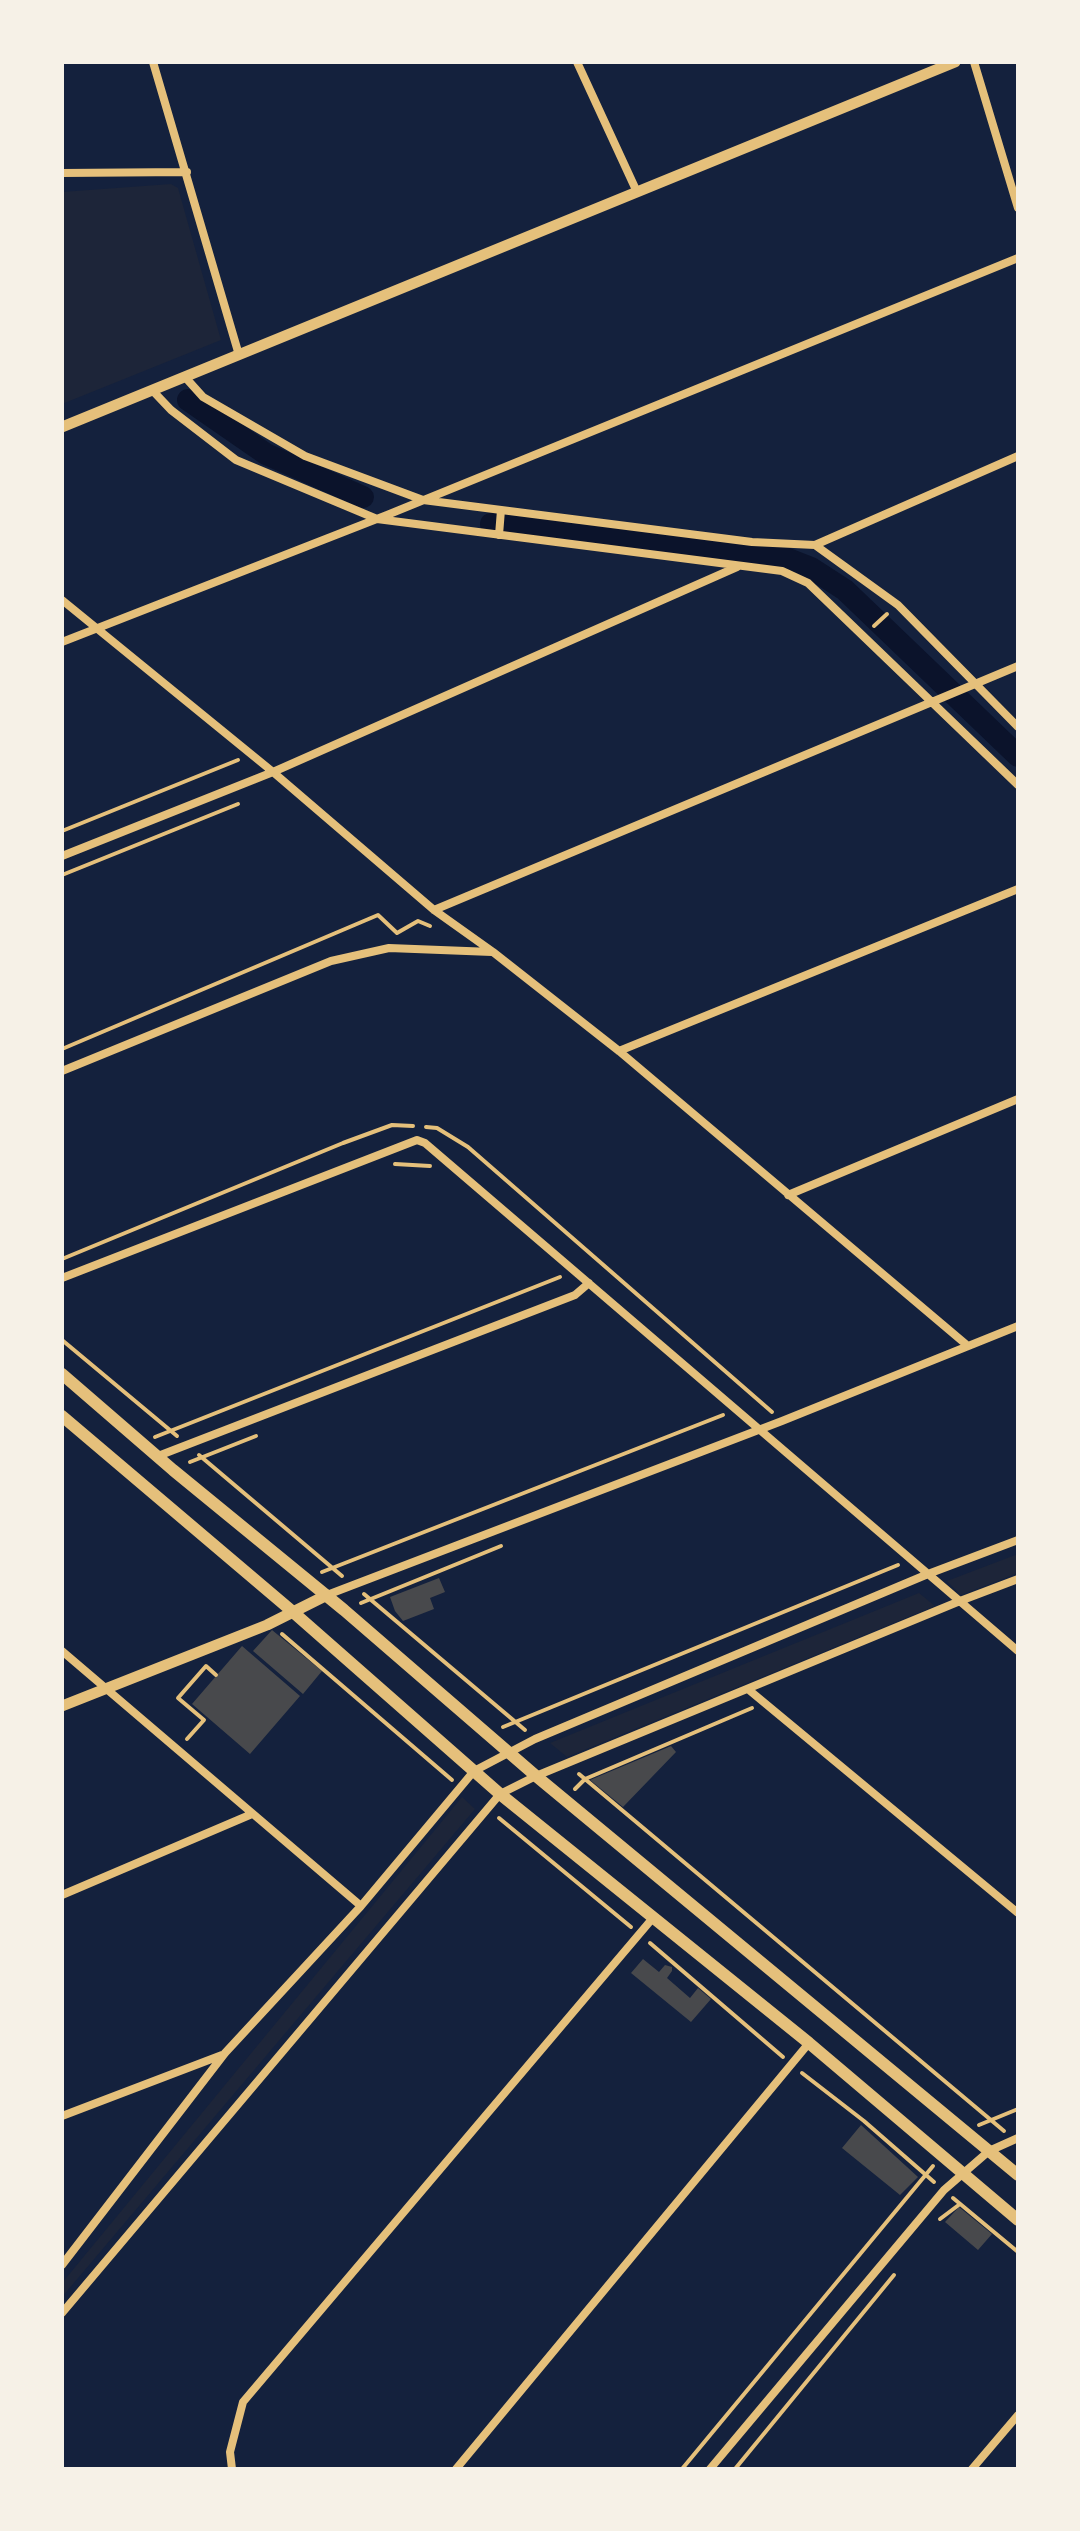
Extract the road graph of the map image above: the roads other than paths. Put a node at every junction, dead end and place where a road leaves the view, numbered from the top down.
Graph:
1 (153, 62) edge
2 (577, 62) edge
3 (955, 62) edge
4 (974, 62) edge
5 (187, 172) junction
6 (62, 173) edge
7 (637, 192) junction
8 (1018, 208) edge
9 (1018, 258) edge
10 (239, 355) junction
11 (185, 377) junction
12 (152, 390) junction
13 (62, 427) edge
14 (1018, 456) edge
15 (423, 500) junction
16 (501, 510) junction
17 (377, 519) junction
18 (499, 535) junction
19 (815, 545) junction
20 (738, 567) junction
21 (62, 600) edge
22 (97, 627) junction
23 (62, 642) edge
24 (1018, 666) edge
25 (975, 683) junction
26 (932, 703) junction
27 (1018, 727) edge
28 (273, 772) junction
29 (1018, 785) edge
30 (62, 856) edge
31 (1018, 889) edge
32 (434, 910) junction
33 (493, 952) junction
34 (619, 1051) junction
35 (62, 1071) edge
36 (1018, 1099) edge
37 (788, 1195) junction
38 (62, 1278) edge
39 (589, 1283) junction
40 (1018, 1326) edge
41 (968, 1346) junction
42 (62, 1374) edge
43 (62, 1416) edge
44 (760, 1430) junction
45 (158, 1456) junction
46 (1018, 1540) edge
47 (928, 1574) junction
48 (1018, 1579) edge
49 (327, 1595) junction
50 (960, 1601) junction
51 (293, 1612) junction
52 (62, 1651) edge
53 (1018, 1651) edge
54 (105, 1689) junction
55 (749, 1690) junction
56 (62, 1706) edge
57 (508, 1752) junction
58 (474, 1771) junction
59 (536, 1776) junction
60 (500, 1794) junction
61 (252, 1814) junction
62 (62, 1895) edge
63 (361, 1906) junction
64 (1018, 1913) edge
65 (652, 1919) junction
66 (809, 2043) junction
67 (225, 2053) junction
68 (62, 2116) edge
69 (1018, 2138) edge
70 (989, 2151) junction
71 (962, 2172) junction
72 (1018, 2175) edge
73 (1018, 2220) edge
74 (62, 2265) edge
75 (62, 2313) edge
76 (1018, 2415) edge
77 (232, 2469) edge
78 (456, 2469) edge
79 (710, 2469) edge
80 (972, 2469) edge

1 - 5 street
2 - 7 street
3 - 7 street
4 - 8 street
5 - 6 street
5 - 10 street
7 - 10 street
9 - 15 street
10 - 11 street
11 - 12 street
11 - 15 street
12 - 13 street
12 - 17 street
14 - 19 street
15 - 16 street
15 - 17 street
16 - 18 street
16 - 19 street
17 - 18 street
17 - 22 street
18 - 20 street
19 - 25 street
20 - 26 street
20 - 28 street
21 - 22 street
22 - 23 street
22 - 28 street
24 - 25 street
25 - 26 street
25 - 27 street
26 - 29 street
26 - 32 street
28 - 30 street
28 - 32 street
31 - 34 street
32 - 33 street
33 - 34 street
33 - 35 street
34 - 37 street
36 - 37 street
37 - 41 street
38 - 39 street
39 - 44 street
39 - 45 street
40 - 41 street
41 - 44 street
42 - 45 main road
43 - 51 main road
44 - 47 street
44 - 49 street
45 - 49 main road
46 - 47 street
47 - 50 street
47 - 57 street
48 - 50 street
49 - 51 street
49 - 57 main road
50 - 53 street
50 - 55 street
51 - 54 street
51 - 58 main road
52 - 54 street
54 - 56 street
54 - 61 street
55 - 59 street
55 - 64 street
57 - 58 street
57 - 59 main road
58 - 60 main road
58 - 63 street
59 - 60 street
59 - 70 main road
60 - 65 main road
60 - 75 street
61 - 62 street
61 - 63 street
63 - 67 street
65 - 66 main road
65 - 77 street
66 - 71 main road
66 - 78 street
67 - 68 street
67 - 74 street
69 - 70 street
70 - 71 street
70 - 72 main road
71 - 73 main road
71 - 79 street
76 - 80 street

